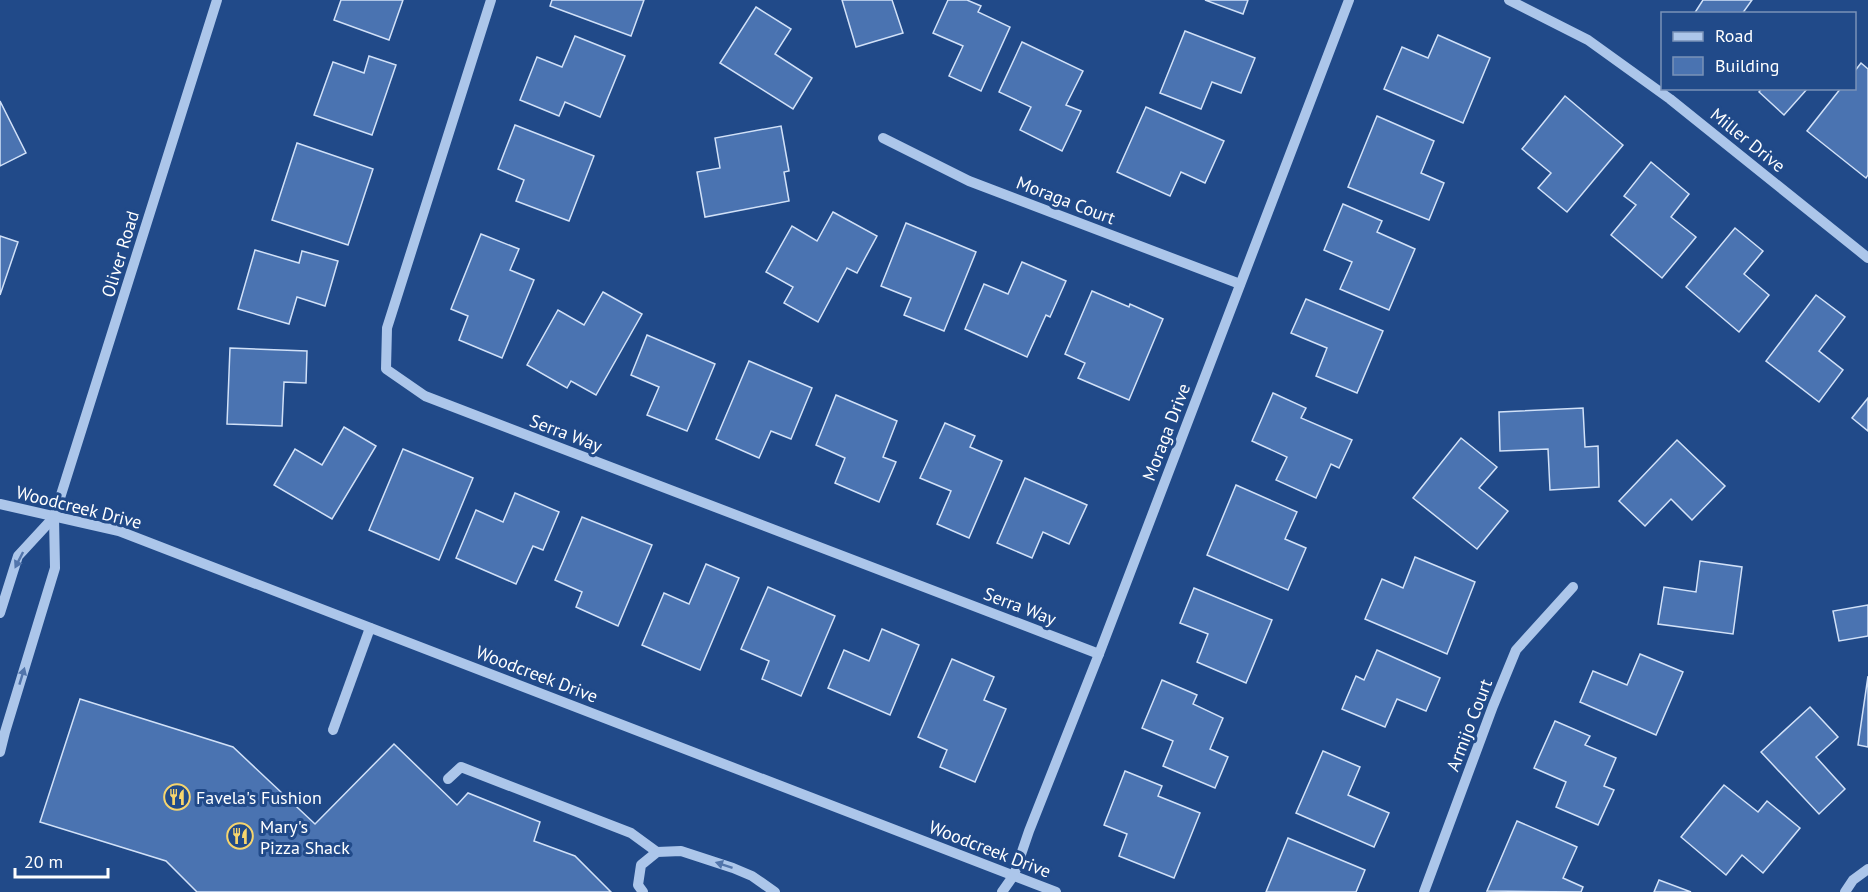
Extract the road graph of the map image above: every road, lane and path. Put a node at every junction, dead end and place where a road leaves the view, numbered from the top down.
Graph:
1 (217, 0) edge
2 (491, 0) edge
3 (1349, 0) edge
4 (1509, 0) edge
5 (884, 138) dead end
6 (1868, 258) edge
7 (1240, 284) junction
8 (0, 504) edge
9 (54, 517) junction
10 (1573, 587) dead end
11 (0, 612) edge
12 (370, 628) junction
13 (1099, 654) junction
14 (333, 730) dead end
15 (0, 752) edge
16 (448, 779) dead end
17 (657, 852) junction
18 (1868, 869) edge
19 (1014, 875) junction
20 (643, 892) edge
21 (776, 892) edge
22 (1002, 892) edge
23 (1056, 892) edge
24 (1424, 892) edge
25 (1845, 892) edge

1 - 9 street, Oliver Road
2 - 13 street, Serra Way
3 - 7 street, Moraga Drive
4 - 6 street, Miller Drive
5 - 7 street, Moraga Court
7 - 13 street, Moraga Drive
8 - 9 street, Woodcreek Drive
9 -> 11 street, Oliver Road
9 - 12 street, Woodcreek Drive
15 -> 9 street, Oliver Road
10 - 24 street, Armijo Court
12 - 14 street
12 - 19 street, Woodcreek Drive
13 - 19 street, Moraga Drive
16 - 17 street
17 - 20 street
21 -> 17 street
18 - 25 street
19 - 22 street, Moraga Drive
19 - 23 street, Woodcreek Drive

